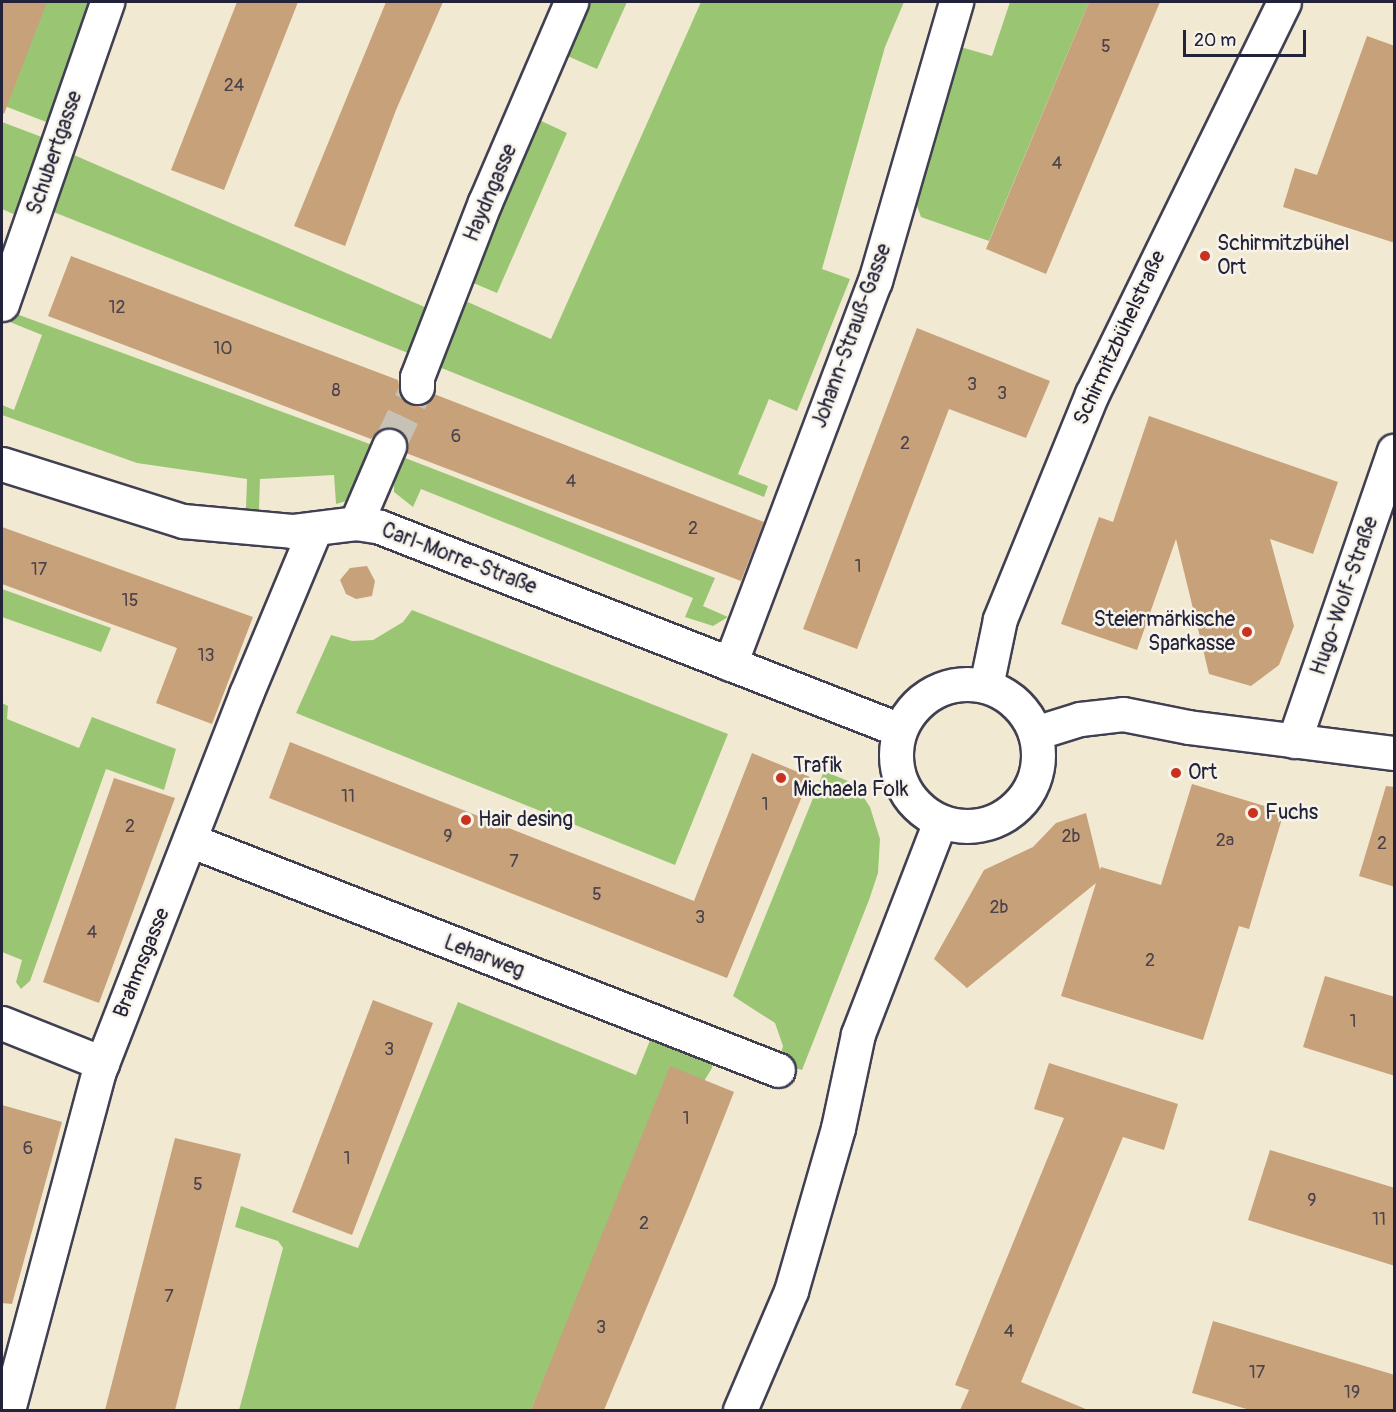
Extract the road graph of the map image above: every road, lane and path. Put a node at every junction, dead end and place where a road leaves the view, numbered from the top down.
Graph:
1 (107, 2) edge
2 (571, 2) edge
3 (956, 2) edge
4 (1284, 2) edge
5 (2, 304) edge
6 (417, 382) tunnel mouth
7 (389, 446) tunnel mouth
8 (1395, 451) edge
9 (2, 464) edge
10 (356, 523) junction
11 (315, 529) junction
12 (730, 664) junction
13 (986, 686) junction
14 (900, 730) junction
15 (1035, 733) junction
16 (1294, 741) junction
17 (1395, 753) edge
18 (940, 821) junction
19 (192, 841) junction
20 (2, 1023) edge
21 (102, 1063) junction
22 (778, 1070) dead end
23 (8, 1410) edge
24 (740, 1410) edge

1 - 5 street, Schubertgasse
2 - 6 street, Haydngasse
3 - 12 street, Johann-Strauß-Gasse
4 - 13 street, Schirmitzbühelstraße
7 - 10 street
8 - 16 street, Hugo-Wolf-Straße
9 - 11 street, Carl-Morre-Straße
10 - 11 street, Carl-Morre-Straße
10 - 12 street, Carl-Morre-Straße
11 - 19 street, Brahmsgasse
12 - 14 street, Carl-Morre-Straße
13 - 14 street
13 - 15 street
14 - 18 street
15 - 16 street
15 - 18 street
16 - 17 street
18 - 24 street
19 - 21 street, Brahmsgasse
19 - 22 street, Leharweg
20 - 21 street
21 - 23 street, Brahmsgasse

